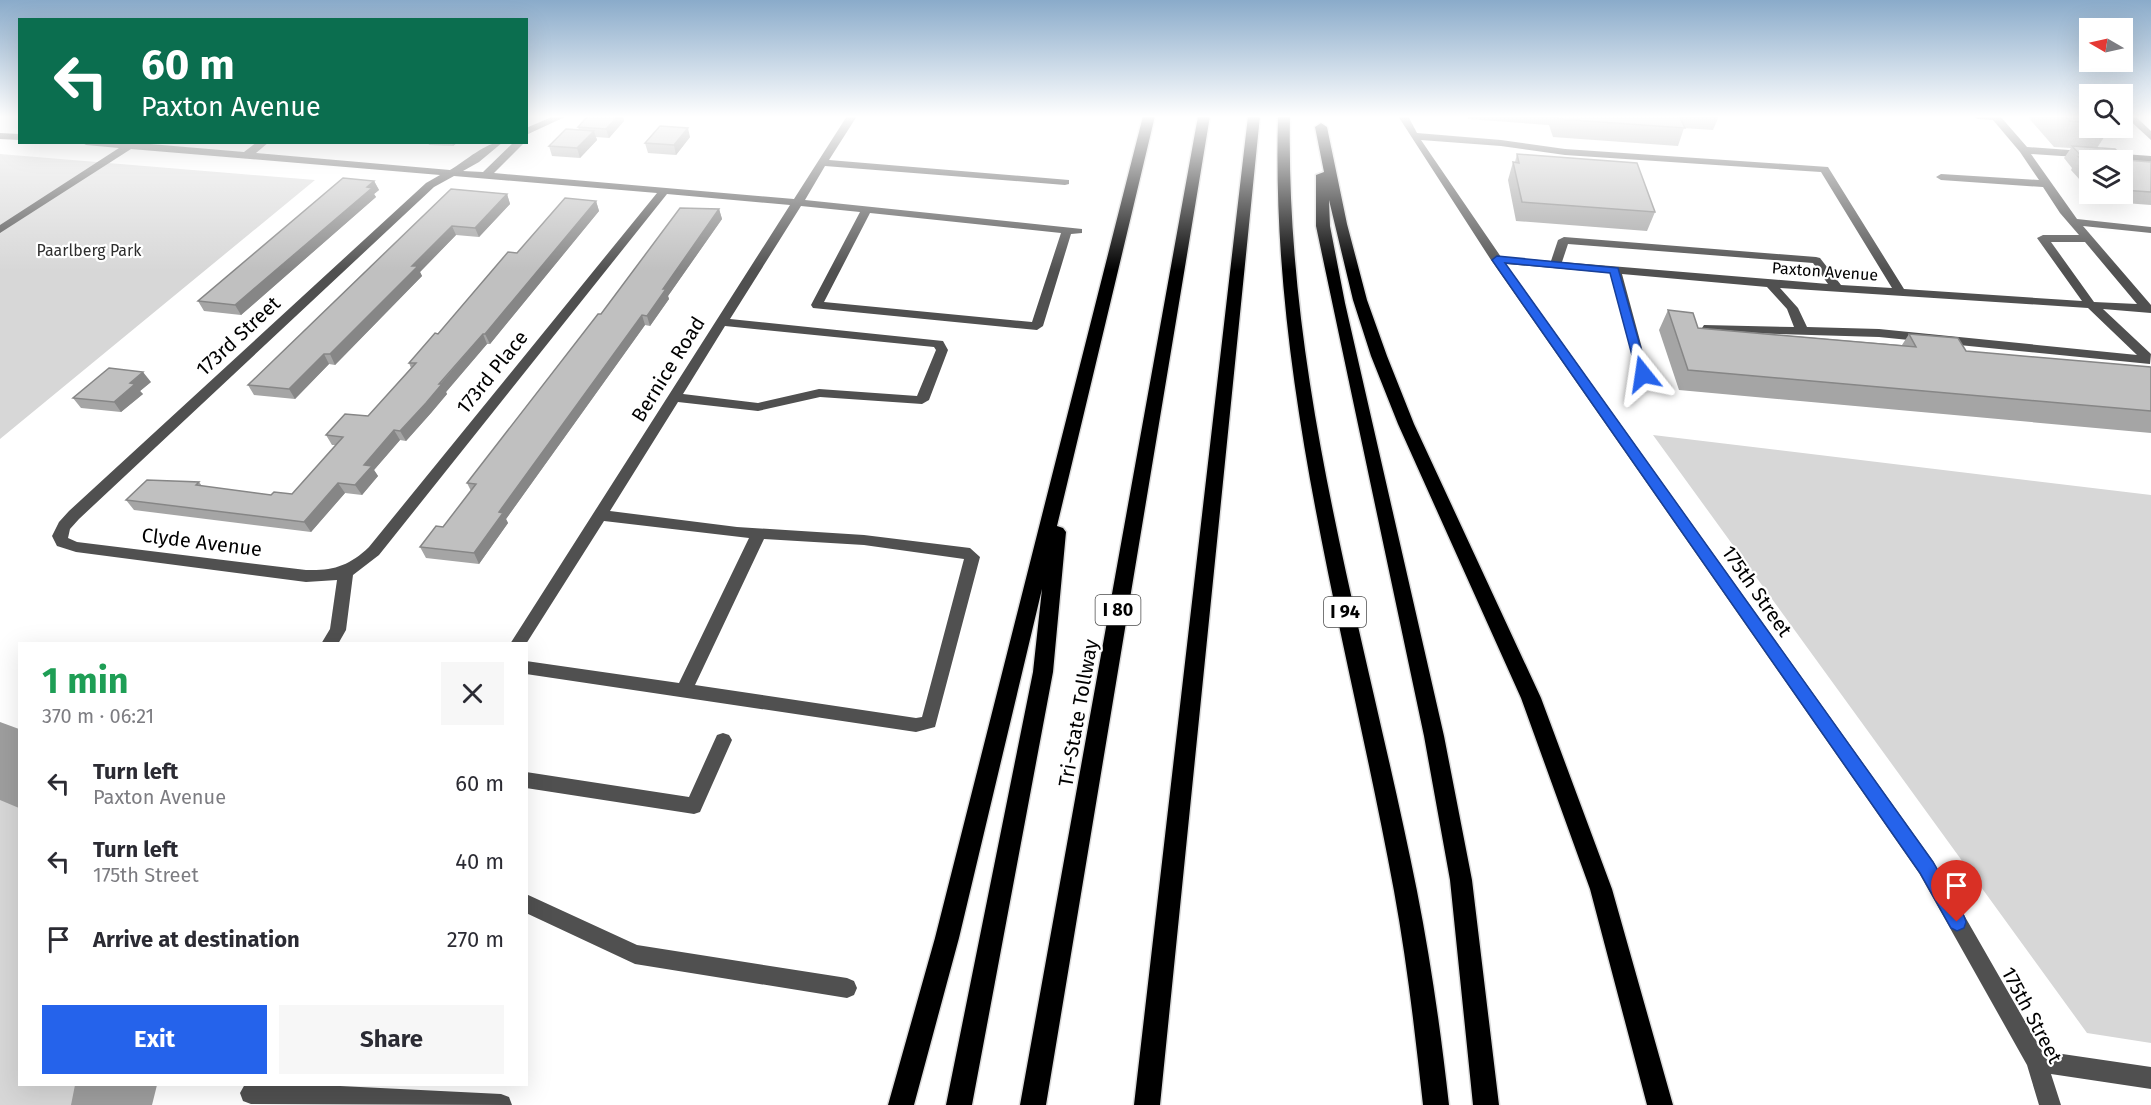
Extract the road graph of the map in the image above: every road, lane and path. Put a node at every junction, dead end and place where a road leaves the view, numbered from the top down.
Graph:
1 (95, 168) edge
2 (398, 168) edge
3 (460, 168) edge
4 (494, 168) edge
5 (819, 168) edge
6 (880, 168) edge
7 (1136, 168) edge
8 (1195, 168) edge
9 (1248, 168) edge
10 (1284, 168) edge
11 (1322, 168) edge
12 (1330, 168) edge
13 (1435, 168) edge
14 (1802, 168) edge
15 (2035, 168) edge
16 (451, 172) junction
17 (486, 175) junction
18 (1941, 177) dead end
19 (1065, 182) dead end
20 (2046, 184) junction
21 (665, 190) junction
22 (797, 201) junction
23 (867, 209) junction
24 (2073, 222) junction
25 (0, 230) edge
26 (2151, 230) edge
27 (2087, 239) junction
28 (1497, 260) junction
29 (1686, 263) junction
30 (1554, 265) junction
31 (1615, 270) junction
32 (1770, 284) junction
33 (1837, 288) junction
34 (1900, 292) junction
35 (2090, 304) junction
36 (2148, 308) edge
37 (721, 322) junction
38 (1708, 328) edge
39 (1802, 330) junction
40 (1643, 374) dead end
41 (674, 397) junction
42 (1064, 465) junction
43 (599, 515) junction
44 (759, 533) junction
45 (59, 536) joint
46 (345, 574) junction
47 (330, 642) edge
48 (519, 642) edge
49 (528, 667) edge
50 (684, 690) junction
51 (723, 740) dead end
52 (528, 780) edge
53 (528, 904) edge
54 (847, 988) dead end
55 (2036, 1061) junction
56 (2151, 1078) edge
57 (251, 1094) edge
58 (501, 1105) edge
59 (901, 1105) edge
60 (959, 1105) edge
61 (1033, 1105) edge
62 (1147, 1105) edge
63 (1436, 1105) edge
64 (1486, 1105) edge
65 (1660, 1105) edge
66 (2050, 1105) edge

1 - 25 street
2 - 16 street
3 - 16 street, 173rd Street
4 - 17 street
5 - 22 street, Bernice Road
6 - 19 street
7 - 42 highway
8 - 61 highway, Tri-State Tollway / I 80
9 - 62 highway
10 - 63 highway, I 94
11 - 64 highway
12 - 65 highway
13 - 28 street, 175th Street
14 - 34 street
15 - 20 street
16 - 17 street
16 - 45 street, 173rd Street
17 - 21 street
18 - 20 street
20 - 24 street
21 - 22 street
21 - 46 street, 173rd Place
22 - 23 street
22 - 37 street, Bernice Road
23 - 23 street
24 - 26 street
24 - 27 street
27 - 35 street
27 - 36 street
28 - 30 street, Paxton Avenue
28 - 55 street, 175th Street
29 - 30 street
29 - 31 street, Paxton Avenue
29 - 32 street, Paxton Avenue
29 - 33 street
30 - 31 street, Paxton Avenue
31 - 40 street
32 - 33 street, Paxton Avenue
32 - 39 street
33 - 34 street, Paxton Avenue
34 - 35 street, Paxton Avenue
35 - 36 street, Paxton Avenue
35 - 39 street
37 - 41 street, Bernice Road
37 - 41 street
38 - 39 street
41 - 43 street, Bernice Road
42 - 59 highway
42 - 60 highway
43 - 44 street
43 - 48 street, Bernice Road
44 - 50 street
44 - 50 street
45 - 46 street, Clyde Avenue
46 - 47 street
49 - 50 street
51 - 52 street
53 - 54 street
55 - 56 street
55 - 66 street, 175th Street
57 - 58 street

